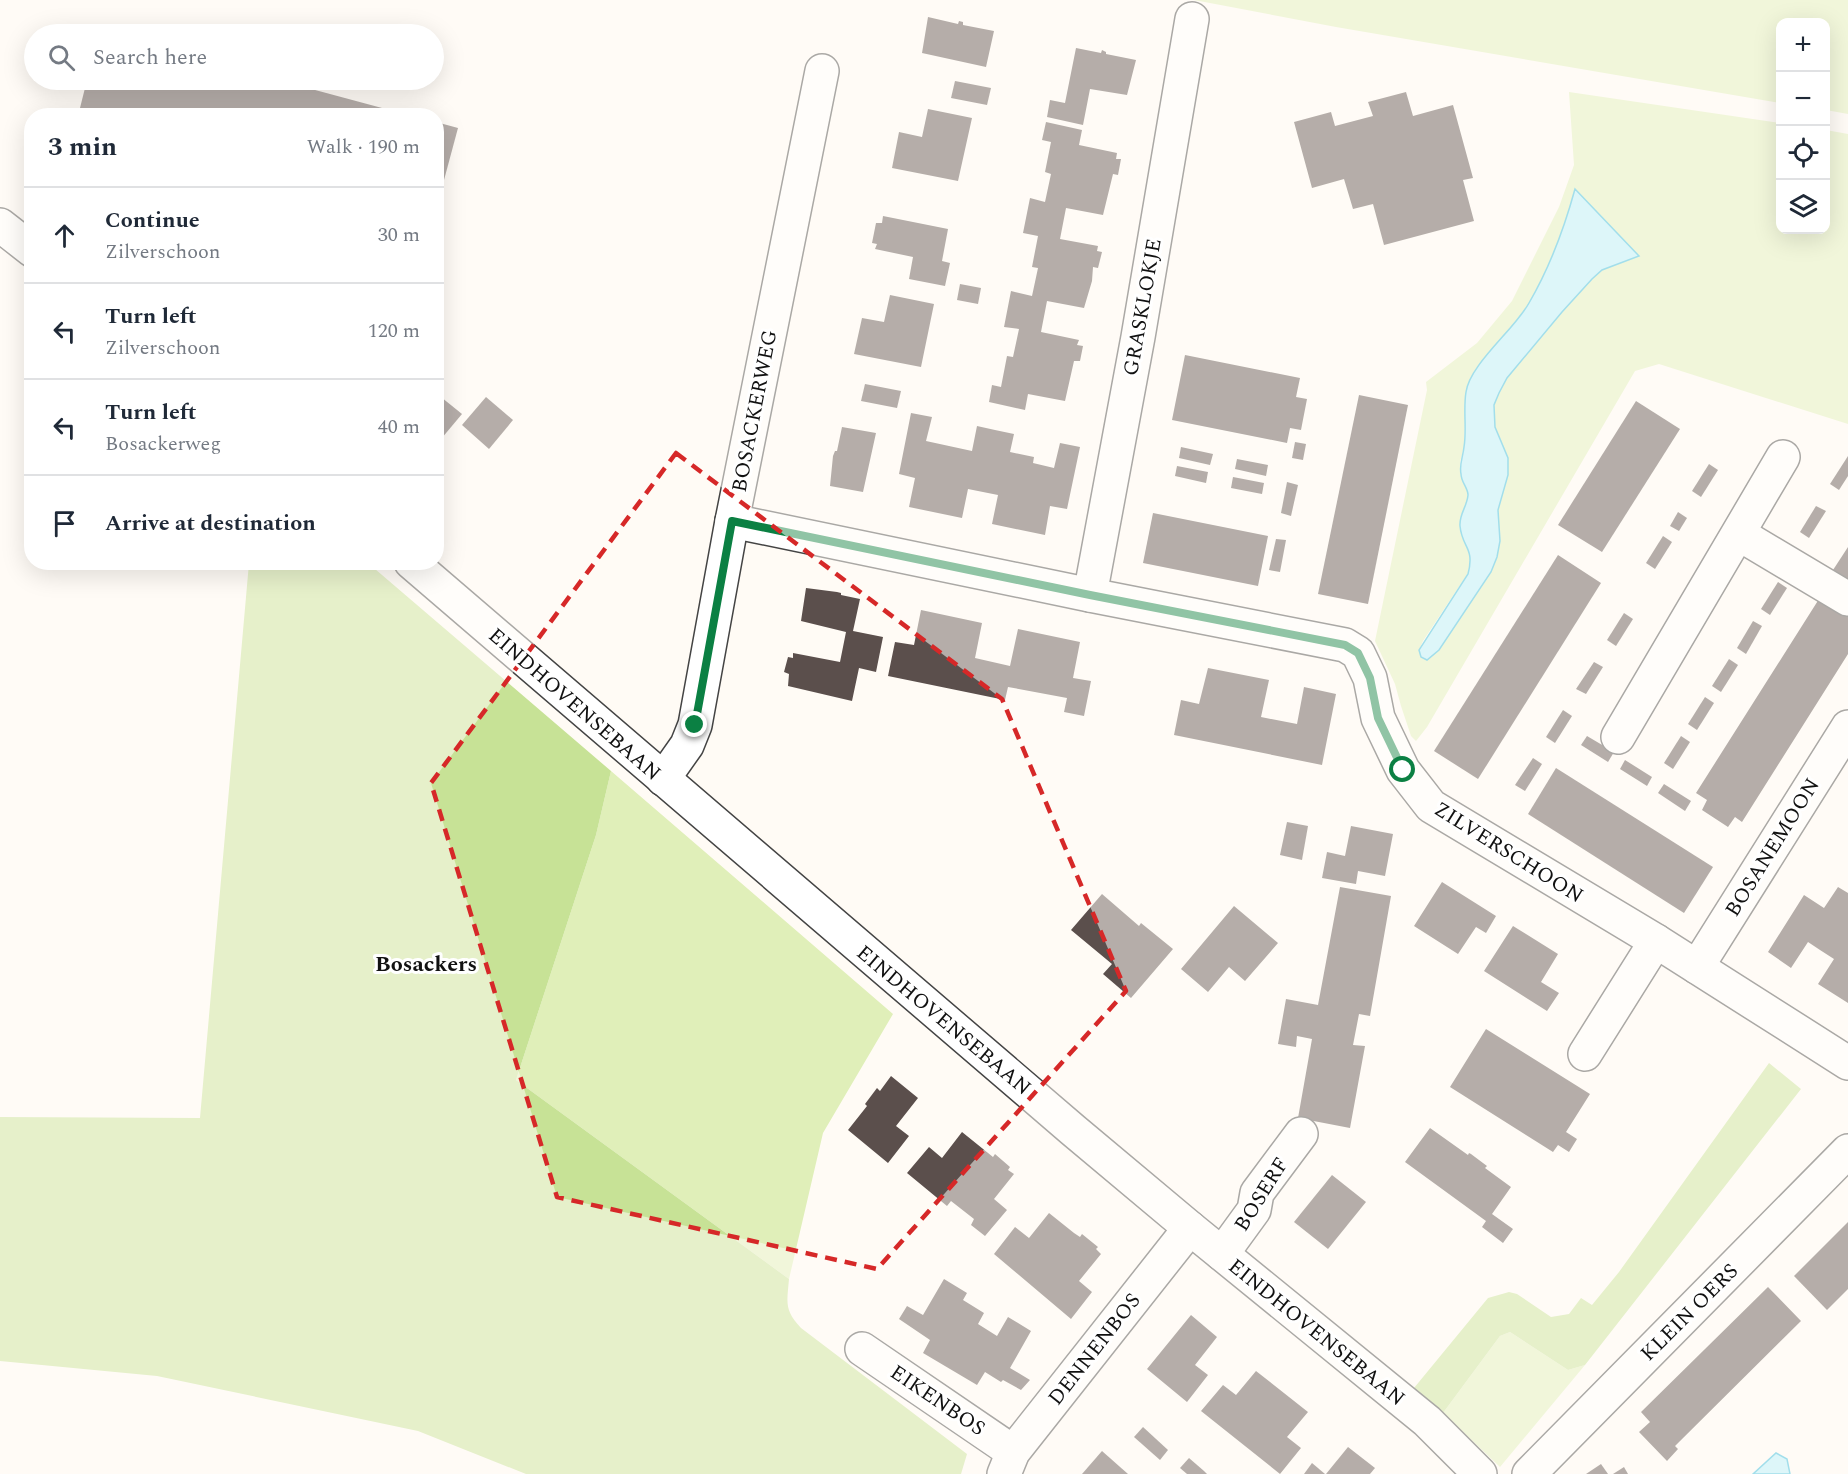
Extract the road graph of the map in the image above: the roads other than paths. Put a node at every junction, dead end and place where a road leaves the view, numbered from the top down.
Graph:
1 (1192, 19) dead end
2 (822, 71) dead end
3 (2, 234) edge
4 (24, 246) edge
5 (1784, 457) dead end
6 (732, 521) junction
7 (1739, 534) junction
8 (420, 570) edge
9 (1090, 595) junction
10 (1848, 598) edge
11 (1848, 727) edge
12 (1618, 737) dead end
13 (663, 779) junction
14 (1656, 941) junction
15 (1696, 967) junction
16 (1585, 1054) dead end
17 (1848, 1063) edge
18 (1301, 1134) dead end
19 (1848, 1151) edge
20 (1190, 1228) junction
21 (1222, 1254) junction
22 (862, 1349) dead end
23 (1009, 1463) edge
24 (1473, 1471) edge
25 (1529, 1474) edge

1 - 9 street, GRASKLOKJE
2 - 6 street, BOSACKERWEG
3 - 4 street
5 - 7 street
6 - 9 street, ZILVERSCHOON
6 - 13 street, BOSACKERWEG
7 - 10 street
7 - 12 street
8 - 13 street, EINDHOVENSEBAAN
9 - 14 street, ZILVERSCHOON
11 - 15 street, BOSANEMOON
13 - 20 street, EINDHOVENSEBAAN
14 - 15 street, ZILVERSCHOON
14 - 16 street
15 - 17 street, ZILVERSCHOON
18 - 21 street, BOSERF
19 - 25 street, KLEIN OERS
20 - 21 street, EINDHOVENSEBAAN
20 - 23 street, DENNENBOS
21 - 24 street, EINDHOVENSEBAAN
22 - 23 street, EIKENBOS

